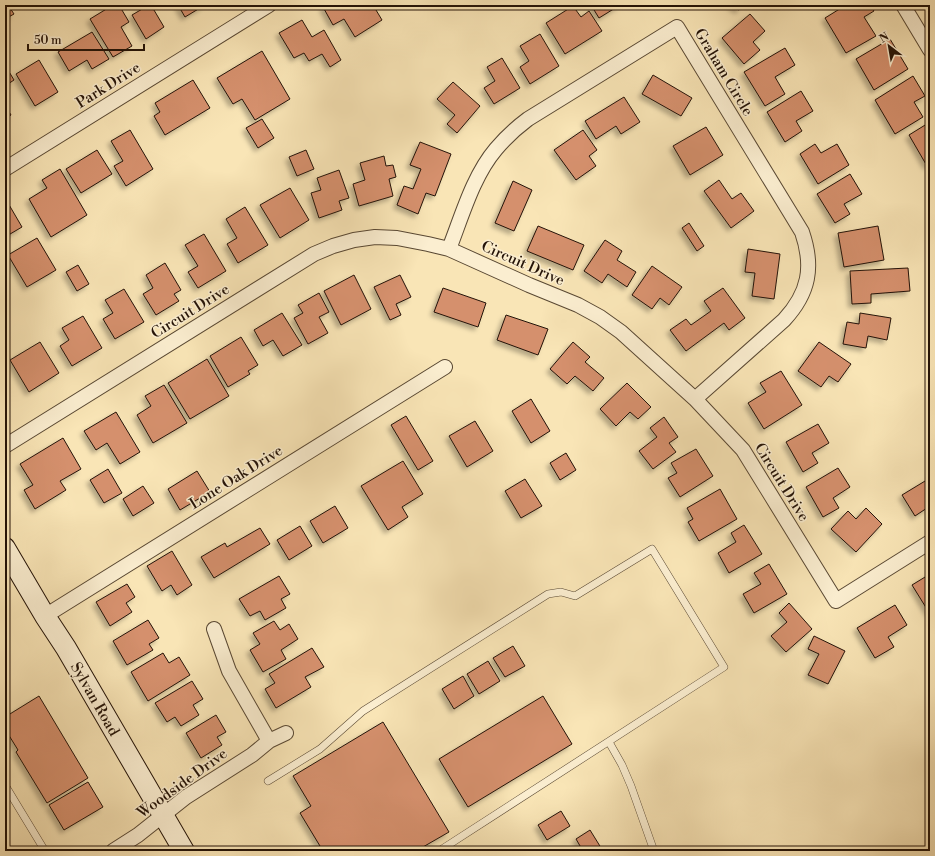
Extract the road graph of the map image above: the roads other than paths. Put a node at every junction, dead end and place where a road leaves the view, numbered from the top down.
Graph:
1 (269, 5) edge
2 (903, 5) edge
3 (930, 50) edge
4 (5, 169) edge
5 (449, 249) junction
6 (445, 367) dead end
7 (695, 398) junction
8 (5, 446) edge
9 (930, 542) edge
10 (5, 548) edge
11 (45, 616) junction
12 (214, 629) dead end
13 (286, 733) dead end
14 (269, 742) junction
15 (609, 742) junction
16 (268, 781) dead end
17 (5, 785) edge
18 (163, 816) junction
19 (45, 851) edge
20 (113, 851) edge
21 (184, 851) edge
22 (439, 851) edge
23 (654, 851) edge

1 - 4 street, Park Drive
2 - 3 street
5 - 7 street, Circuit Drive
5 - 7 street, Graham Circle
5 - 8 street, Circuit Drive
6 - 11 street, Lone Oak Drive
7 - 9 street, Circuit Drive
10 - 11 main road, Sylvan Road
11 - 18 main road, Sylvan Road
12 - 14 street
13 - 14 street, Woodside Drive
14 - 18 street, Woodside Drive
15 - 16 lane
15 - 22 lane
15 - 23 lane
17 - 19 lane
18 - 20 street, Woodside Drive
18 - 21 main road, Sylvan Road

